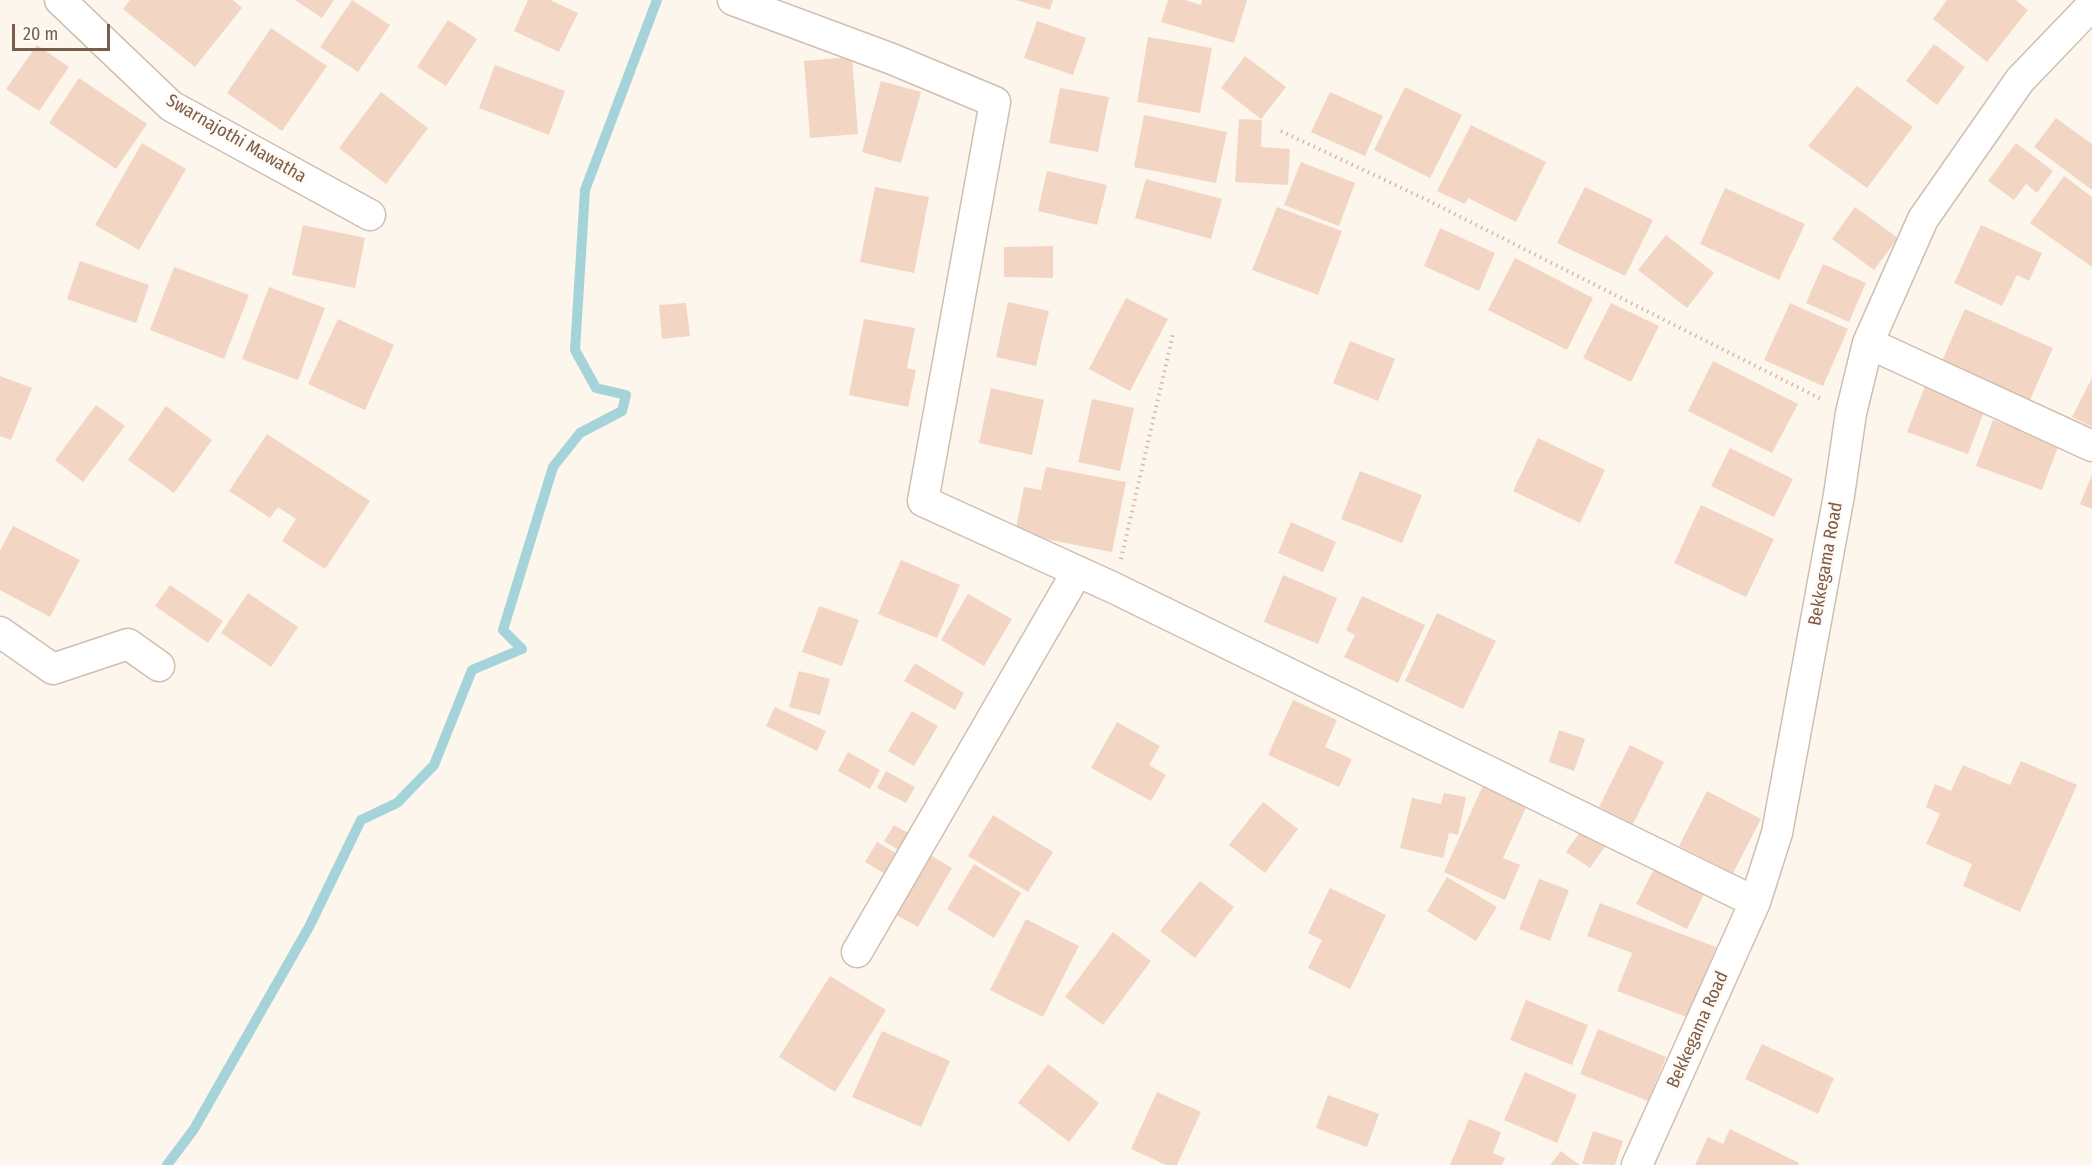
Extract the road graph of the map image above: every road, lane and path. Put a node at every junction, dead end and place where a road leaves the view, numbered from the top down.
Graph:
1 (60, 0) edge
2 (733, 0) edge
3 (2092, 5) edge
4 (1281, 131) dead end
5 (370, 215) dead end
6 (1173, 334) dead end
7 (1868, 343) junction
8 (1851, 413) junction
9 (2092, 446) edge
10 (1077, 572) junction
11 (1114, 588) junction
12 (0, 632) edge
13 (159, 666) dead end
14 (1755, 902) junction
15 (856, 952) dead end
16 (1637, 1165) edge

1 - 5 street, Swarnajothi Mawatha
2 - 10 street
3 - 7 street, Bekkegama Road
4 - 8 path
6 - 11 path
7 - 8 street, Bekkegama Road
7 - 9 street
8 - 14 street, Bekkegama Road
10 - 11 street
10 - 15 street
11 - 14 street
12 - 13 street
14 - 16 street, Bekkegama Road

